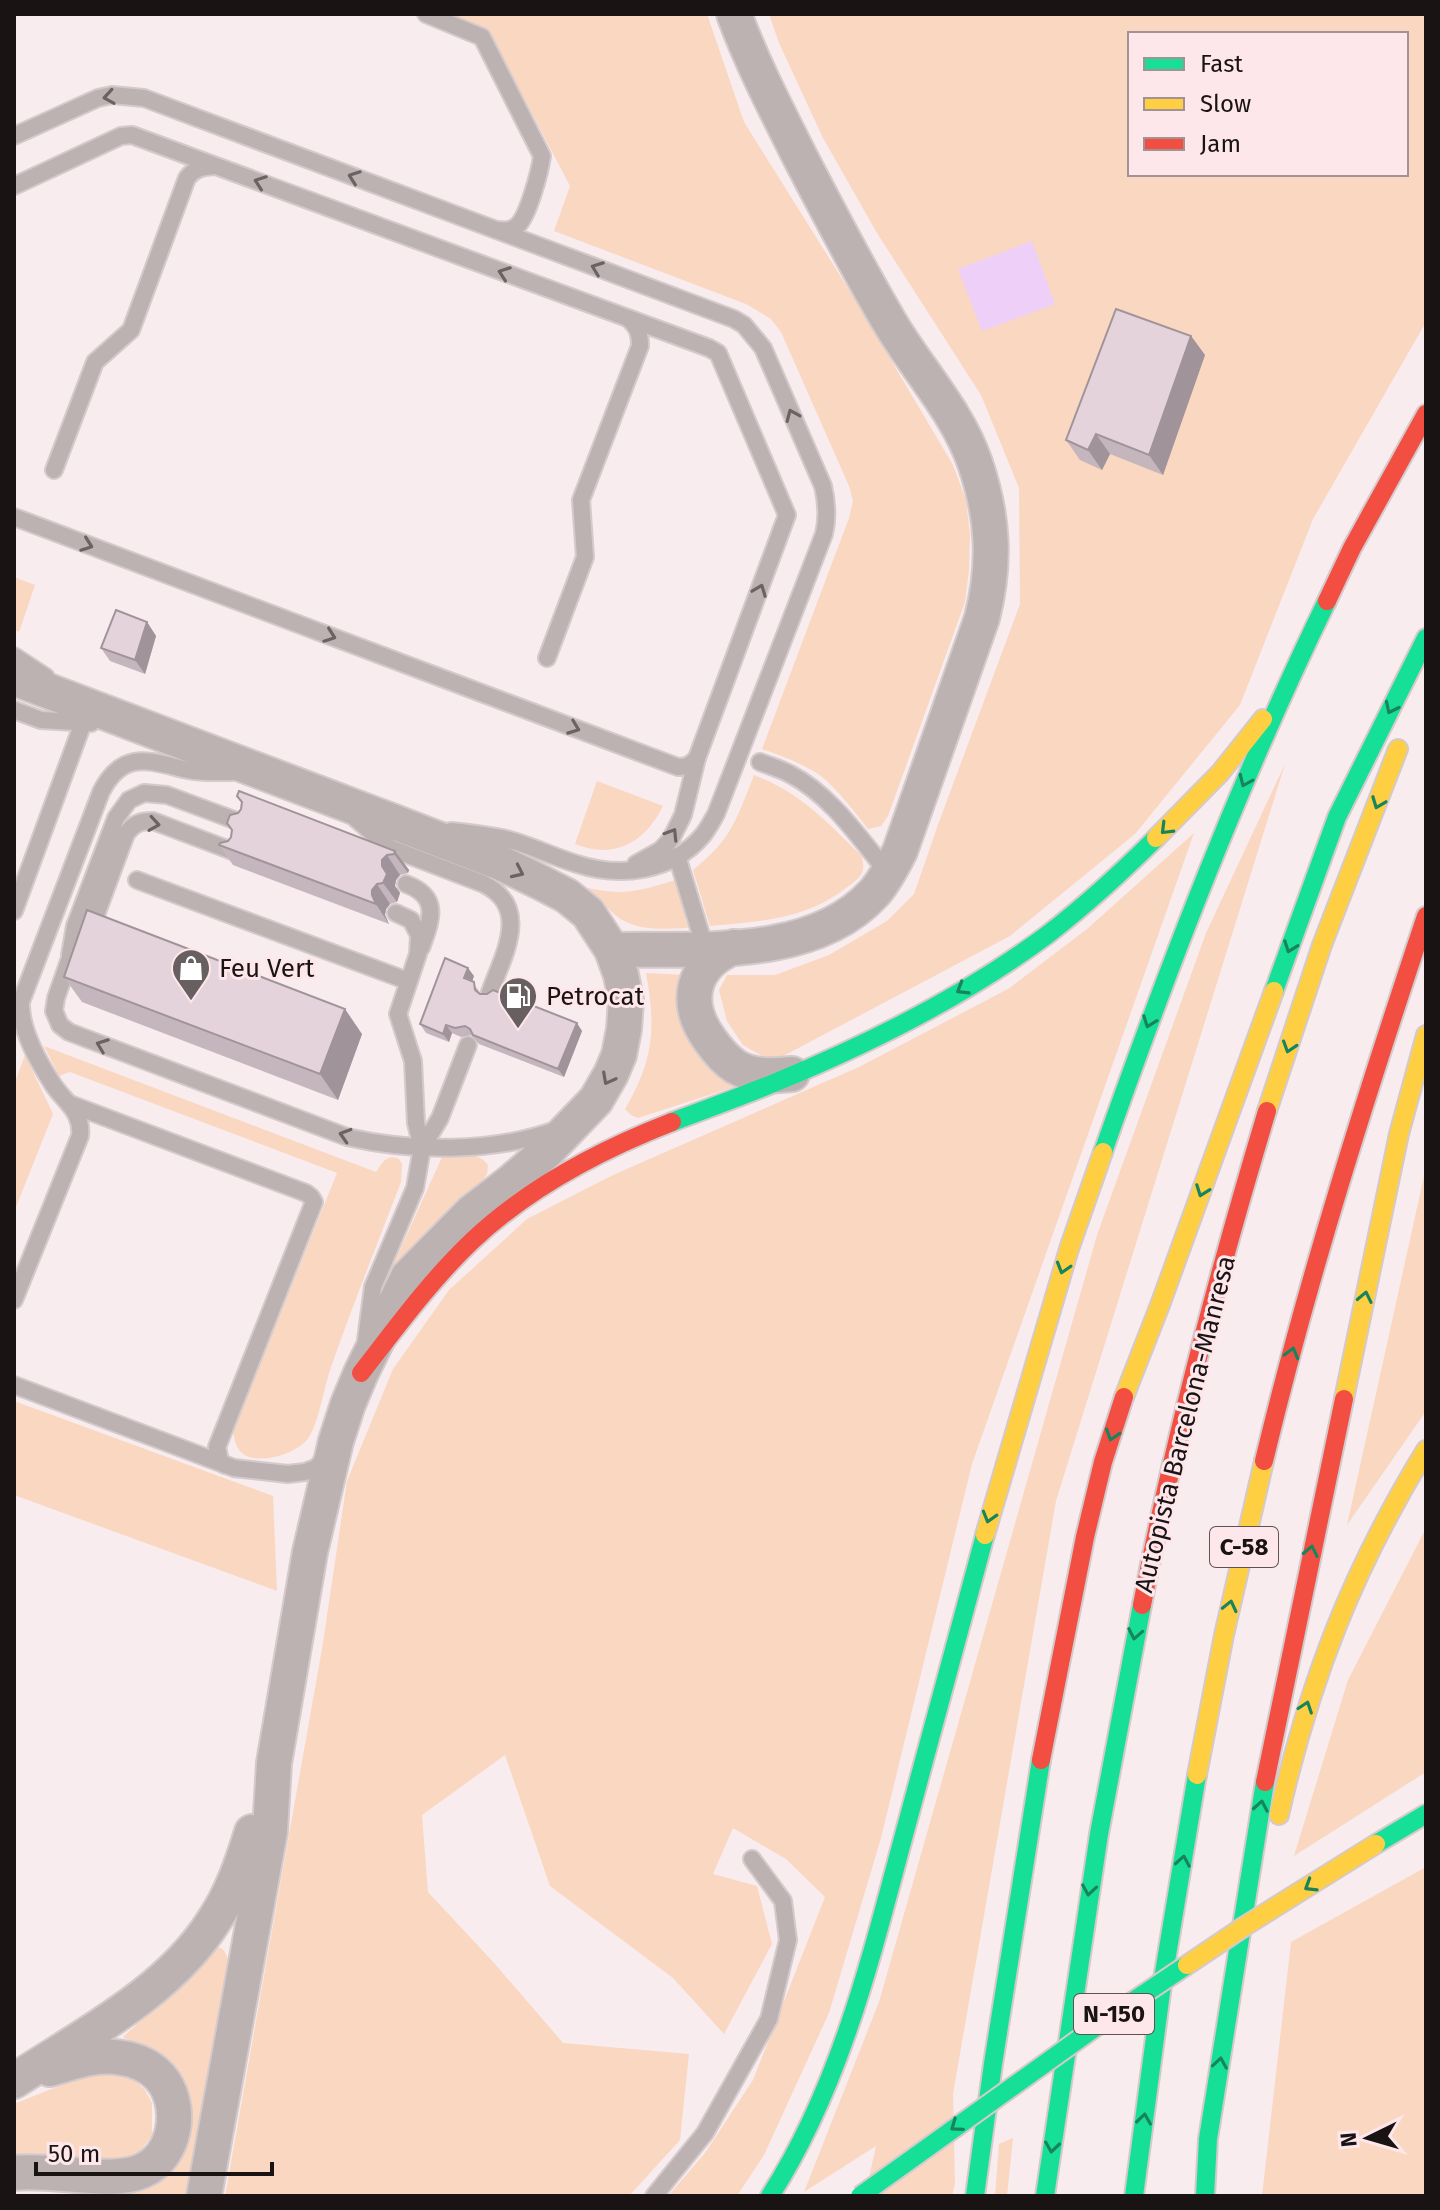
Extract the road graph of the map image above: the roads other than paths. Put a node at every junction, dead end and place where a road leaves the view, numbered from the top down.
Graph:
1 (426, 14) edge
2 (734, 14) edge
3 (14, 136) edge
4 (214, 166) junction
5 (14, 186) edge
6 (496, 230) junction
7 (629, 319) junction
8 (1426, 414) edge
9 (54, 470) dead end
10 (14, 517) edge
11 (1311, 633) junction
12 (1426, 638) edge
13 (14, 656) edge
14 (547, 658) dead end
15 (14, 678) edge
16 (14, 710) edge
17 (86, 714) junction
18 (1404, 735) dead end
19 (697, 758) junction
20 (760, 762) dead end
21 (268, 773) junction
22 (331, 797) junction
23 (394, 822) junction
24 (245, 824) edge
25 (235, 852) edge
26 (677, 856) junction
27 (579, 865) junction
28 (889, 874) junction
29 (137, 880) dead end
30 (406, 884) dead end
31 (14, 911) edge
32 (396, 913) dead end
33 (1426, 916) edge
34 (719, 948) junction
35 (612, 950) junction
36 (418, 954) junction
37 (69, 961) junction
38 (408, 981) junction
39 (490, 992) edge
40 (23, 997) junction
41 (14, 1020) edge
42 (1426, 1035) edge
43 (468, 1045) dead end
44 (796, 1074) junction
45 (70, 1104) junction
46 (576, 1123) junction
47 (422, 1148) junction
48 (14, 1300) edge
49 (361, 1373) junction
50 (14, 1385) edge
51 (336, 1441) junction
52 (1426, 1450) edge
53 (225, 1465) junction
54 (274, 1763) junction
55 (1426, 1814) edge
56 (752, 1859) dead end
57 (15, 2081) edge
58 (14, 2173) edge
59 (14, 2185) edge
60 (73, 2196) edge
61 (204, 2196) edge
62 (654, 2196) edge
63 (770, 2196) edge
64 (860, 2196) edge
65 (975, 2196) edge
66 (1045, 2196) edge
67 (1134, 2196) edge
68 (1205, 2196) edge
69 (1214, 2196) edge

1 - 6 lane
2 - 28 street
6 -> 3 lane
4 - 5 lane
7 -> 4 lane
4 - 9 lane
26 -> 6 lane
7 - 14 lane
19 -> 7 lane
8 - 11 main road
10 -> 19 lane
11 -> 44 main road
11 -> 63 main road
12 -> 65 main road
13 - 17 lane
15 - 17 street
16 - 17 lane
17 - 21 street
17 - 31 lane
18 -> 66 main road, Autopista Barcelona-Manresa
27 -> 19 lane
20 - 28 lane
21 - 22 street
21 - 40 lane
22 - 23 street
22 - 39 lane
23 - 27 lane
23 -> 35 street
24 - 37 lane
37 -> 25 lane
26 - 27 lane
26 - 34 lane
28 - 34 street
29 - 38 lane
30 - 36 lane
32 - 36 lane
67 -> 33 main road, C-58
34 - 35 street
34 - 44 street
35 -> 46 street
36 - 38 lane
47 -> 37 lane
38 - 47 lane
40 - 41 lane
40 - 45 lane
68 -> 42 main road
43 - 47 lane
44 - 49 main road
45 - 48 lane
45 - 53 lane
46 - 47 lane
46 - 49 street
47 - 49 lane
49 - 51 street
50 - 53 lane
51 - 53 lane
51 - 54 street
69 -> 52 main road
54 - 57 street
54 - 61 street
55 -> 64 main road, N-150, bridge
56 - 62 lane
57 - 58 street
59 - 60 street

